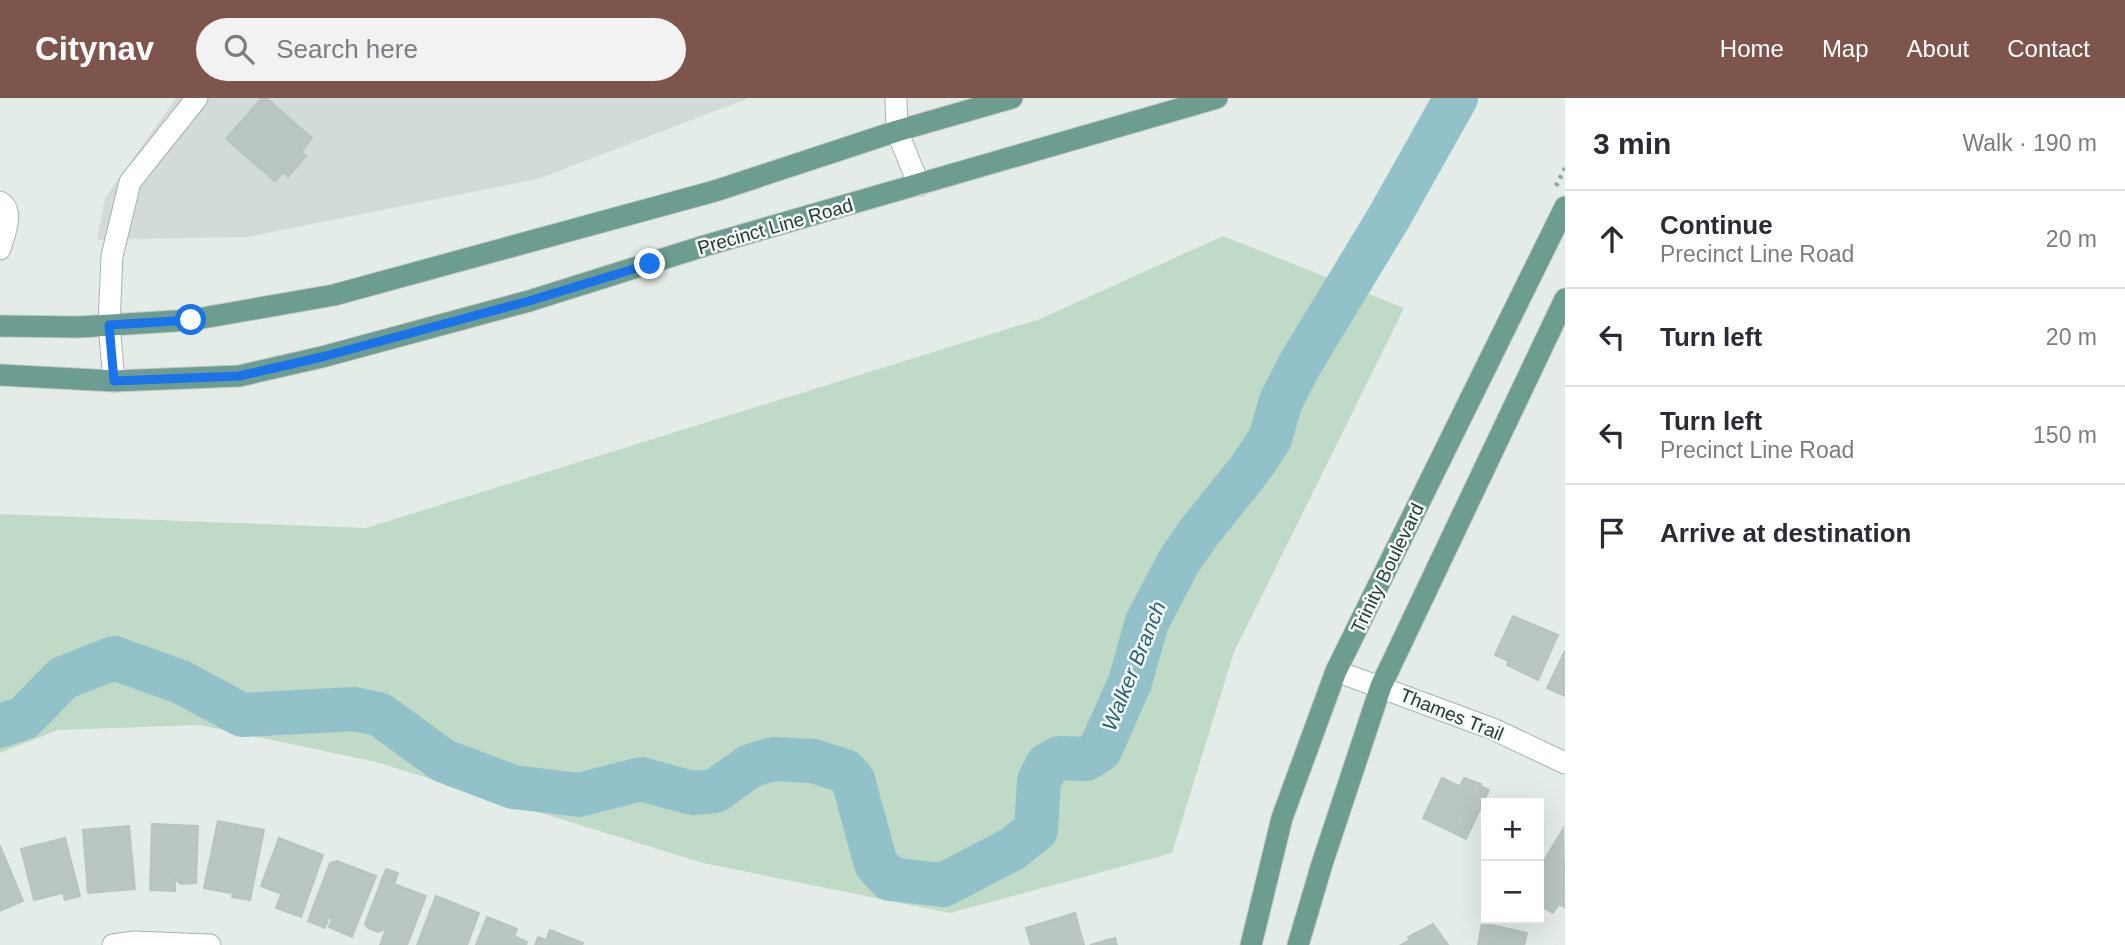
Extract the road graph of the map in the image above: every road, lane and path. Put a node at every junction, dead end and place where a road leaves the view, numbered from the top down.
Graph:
1 (197, 98) edge
2 (896, 98) edge
3 (1012, 98) edge
4 (1217, 98) edge
5 (897, 131) junction
6 (919, 185) junction
7 (0, 202) edge
8 (1565, 207) edge
9 (0, 248) edge
10 (1565, 299) edge
11 (109, 325) junction
12 (0, 326) edge
13 (0, 375) edge
14 (114, 381) junction
15 (1336, 671) junction
16 (1381, 687) junction
17 (1565, 763) edge
18 (113, 945) edge
19 (210, 945) edge
20 (1251, 945) edge
21 (1298, 945) edge

1 - 11 street
2 - 5 street
3 - 5 main road
4 - 6 main road, Precinct Line Road
5 - 6 street
5 - 11 main road
6 - 14 main road, Precinct Line Road
7 - 9 street
8 - 15 main road, Trinity Boulevard
10 - 16 main road
11 - 12 main road
11 - 14 street
13 - 14 main road, Precinct Line Road
15 - 16 street, Thames Trail
15 - 20 main road, Trinity Boulevard
16 - 17 street, Thames Trail
16 - 21 main road
18 - 19 street

